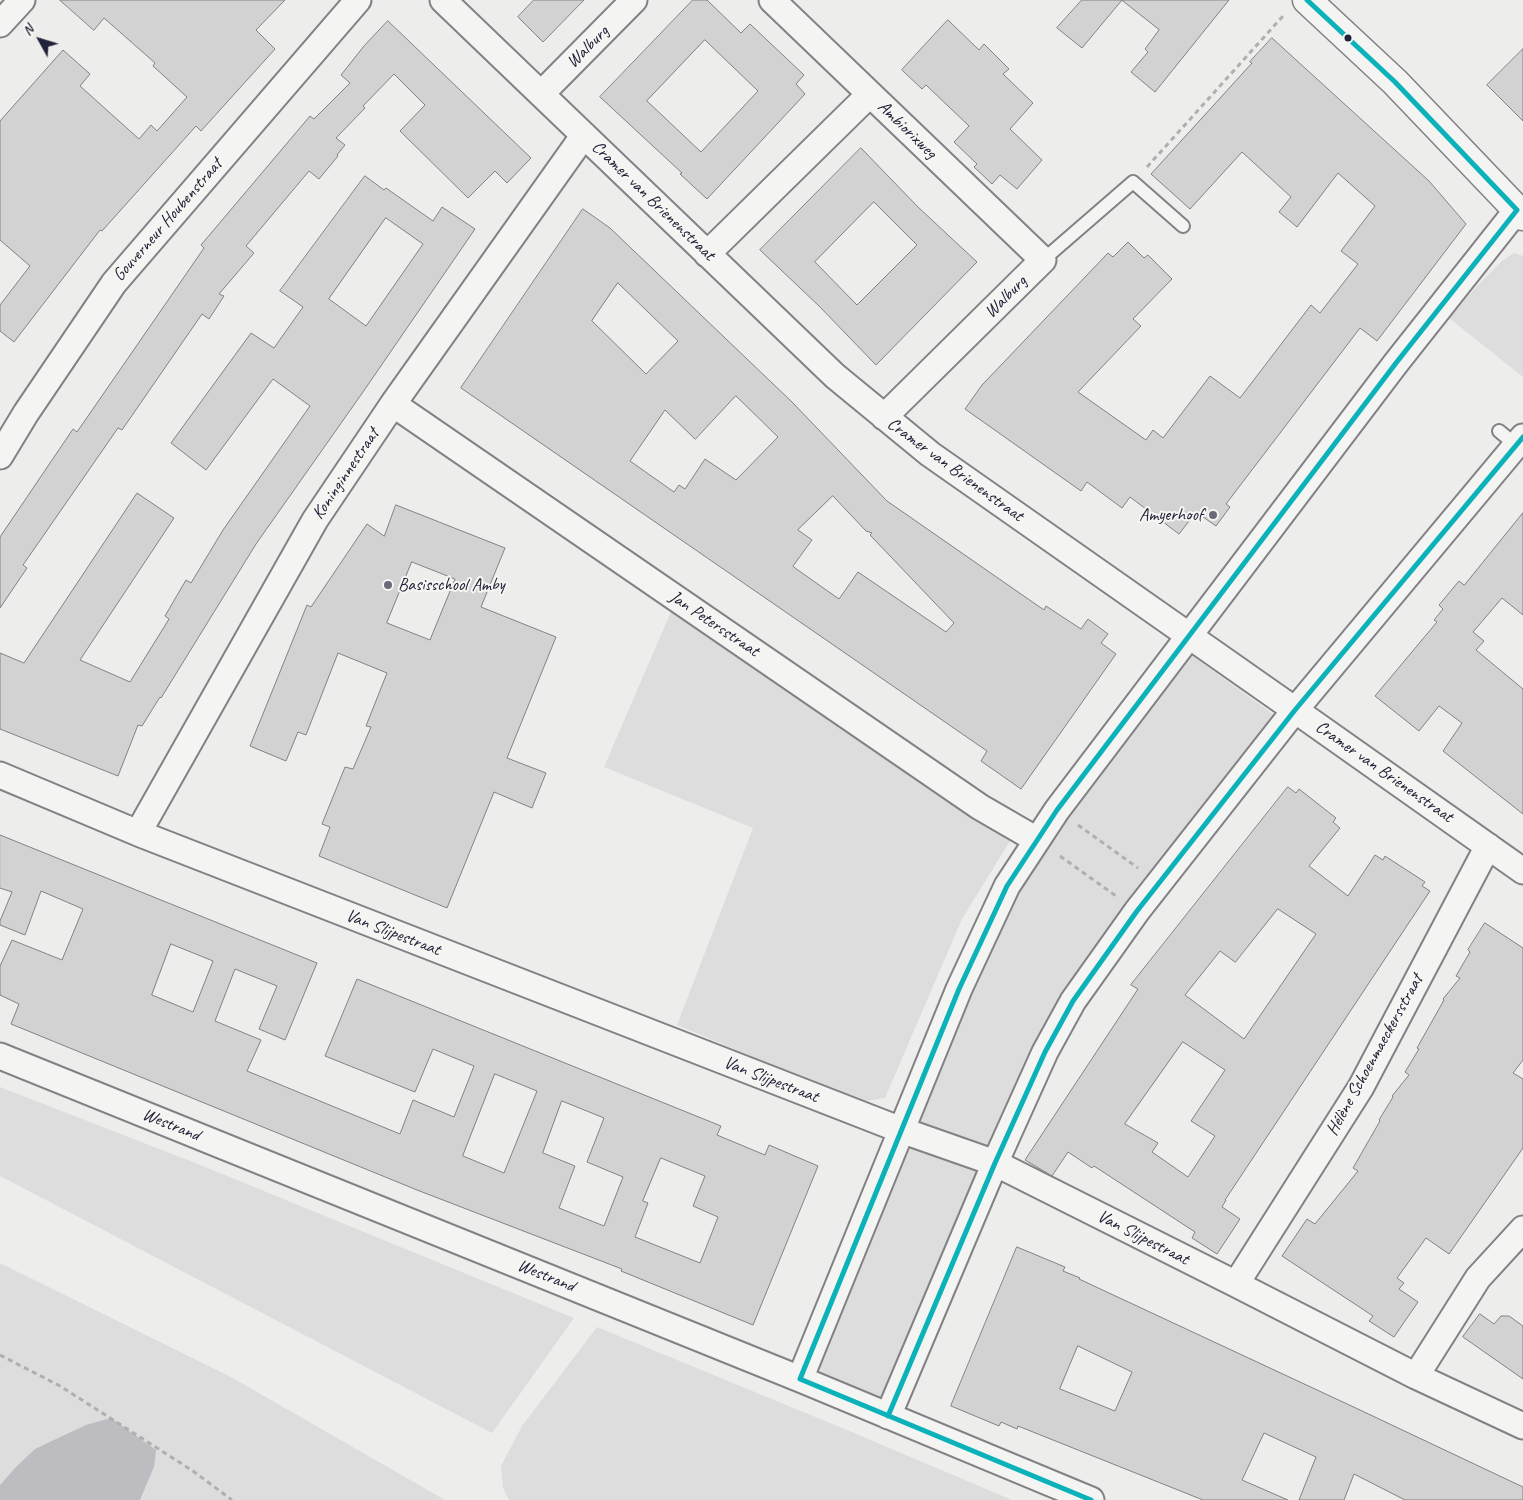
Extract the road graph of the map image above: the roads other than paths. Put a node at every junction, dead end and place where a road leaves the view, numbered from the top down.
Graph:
1 (22, 0) edge
2 (358, 0) edge
3 (443, 0) edge
4 (634, 0) edge
5 (772, 0) edge
6 (1307, 0) edge
7 (0, 24) edge
8 (541, 94) junction
9 (870, 94) junction
10 (584, 135) junction
11 (1520, 213) edge
12 (1183, 226) dead end
13 (707, 254) junction
14 (1043, 260) junction
15 (393, 404) junction
16 (884, 417) junction
17 (1513, 438) edge
18 (0, 456) edge
19 (1190, 636) junction
20 (1295, 710) junction
21 (0, 775) edge
22 (138, 833) junction
23 (1037, 840) junction
24 (1488, 846) junction
25 (1523, 871) edge
26 (0, 1056) edge
27 (901, 1130) junction
28 (995, 1163) junction
29 (1523, 1230) edge
30 (1236, 1284) junction
31 (1416, 1376) junction
32 (800, 1379) junction
33 (888, 1416) junction
34 (1523, 1426) edge
35 (1091, 1500) edge

1 - 7 street
2 - 18 street, Gouverneur Houbenstraat
3 - 8 street, Cramer van Brienenstraat
4 - 8 street, Walburg
5 - 9 street, Ambiorixweg
6 - 11 street
8 - 10 street, Cramer van Brienenstraat
9 - 13 street
9 - 14 street, Ambiorixweg
10 - 13 street, Cramer van Brienenstraat
10 - 15 street, Koninginnestraat
11 - 19 street
12 - 14 lane, Walburg
13 - 16 street, Cramer van Brienenstraat
14 - 16 street, Walburg
15 - 22 street, Koninginnestraat
15 - 23 street, Jan Petersstraat
16 - 19 street, Cramer van Brienenstraat
17 - 20 street
19 - 20 street, Cramer van Brienenstraat
19 - 23 street
20 - 24 street, Cramer van Brienenstraat
20 - 28 street
21 - 22 street, Van Slijpestraat
22 - 27 street, Van Slijpestraat
23 - 27 street
24 - 25 street, Cramer van Brienenstraat
24 - 30 street, Hélène Schoenmaeckersstraat
26 - 32 street, Westrand
27 - 28 street, Van Slijpestraat
27 - 32 street
28 - 30 street, Van Slijpestraat
28 - 33 street
29 - 31 street
30 - 31 street, Van Slijpestraat
31 - 34 street, Van Slijpestraat
32 - 33 street, Westrand
33 - 35 street, Westrand

